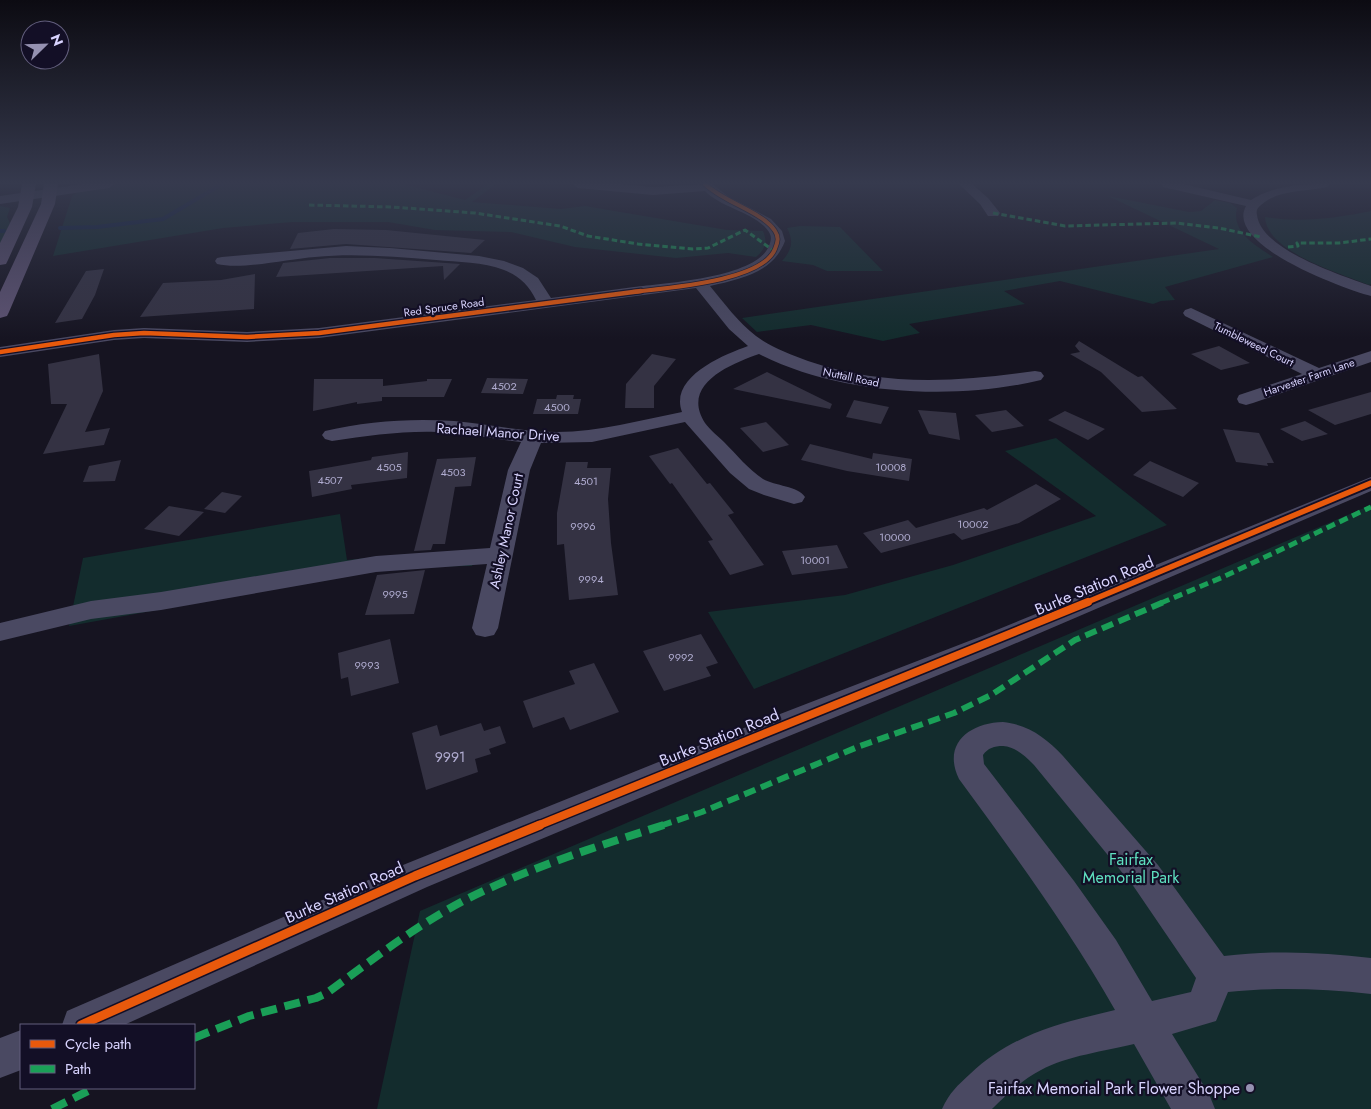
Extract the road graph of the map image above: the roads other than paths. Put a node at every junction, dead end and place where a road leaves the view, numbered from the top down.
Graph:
1 (12, 236) edge
2 (35, 236) edge
3 (777, 236) edge
4 (1260, 236) edge
5 (0, 260) edge
6 (222, 261) dead end
7 (700, 282) junction
8 (1371, 291) edge
9 (546, 303) junction
10 (0, 312) edge
11 (1190, 314) dead end
12 (760, 347) junction
13 (0, 352) edge
14 (1371, 356) edge
15 (1317, 374) junction
16 (1035, 376) dead end
17 (1246, 399) dead end
18 (692, 416) junction
19 (332, 435) dead end
20 (534, 438) junction
21 (1371, 483) edge
22 (794, 497) dead end
23 (500, 555) junction
24 (485, 628) dead end
25 (0, 632) edge
26 (1216, 975) junction
27 (1371, 976) edge
28 (1143, 1022) junction
29 (83, 1024) edge
30 (20, 1050) edge
31 (0, 1058) edge
32 (963, 1109) edge
33 (1194, 1109) edge

1 - 5 main road
2 - 10 main road
3 - 7 street, Red Spruce Road
4 - 8 street
6 - 9 street
7 - 9 street, Red Spruce Road
7 - 12 street, Nuttall Road
9 - 13 street, Red Spruce Road
11 - 15 street, Tumbleweed Court
12 - 16 street, Nuttall Road
12 - 18 street
14 - 15 street, Harvester Farm Lane
15 - 17 street, Harvester Farm Lane
18 - 20 street, Rachael Manor Drive
18 - 22 street
19 - 20 street, Rachael Manor Drive
20 - 23 street, Ashley Manor Court
21 - 29 street, Burke Station Road
23 - 24 street, Ashley Manor Court
23 - 25 street
26 - 27 street
26 - 28 street
26 - 28 street
28 - 32 street
28 - 33 street
30 - 31 street

